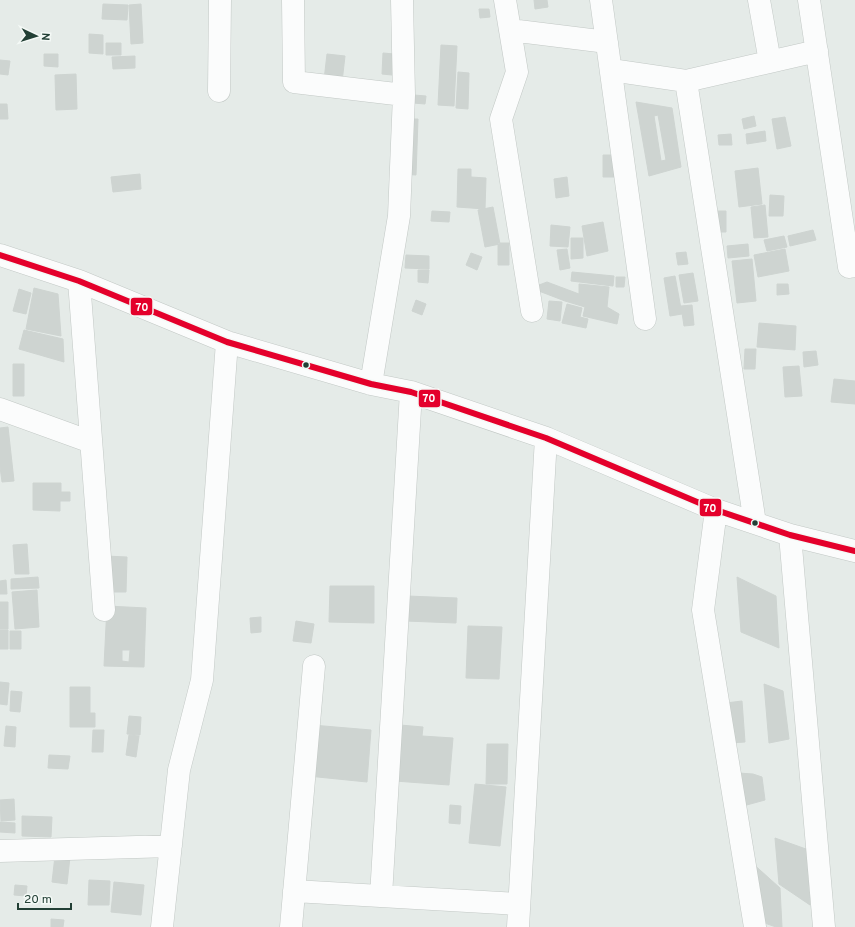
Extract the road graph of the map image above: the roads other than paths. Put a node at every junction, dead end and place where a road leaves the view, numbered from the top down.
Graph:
1 (220, 0) edge
2 (293, 0) edge
3 (402, 0) edge
4 (505, 0) edge
5 (601, 0) edge
6 (759, 0) edge
7 (809, 0) edge
8 (510, 30) junction
9 (607, 42) junction
10 (817, 51) junction
11 (770, 62) junction
12 (611, 70) junction
13 (686, 81) junction
14 (219, 91) dead end
15 (404, 95) junction
16 (0, 255) edge
17 (855, 266) edge
18 (79, 281) junction
19 (532, 311) dead end
20 (645, 319) dead end
21 (227, 342) junction
22 (371, 384) junction
23 (411, 392) junction
24 (0, 409) edge
25 (546, 438) junction
26 (91, 442) junction
27 (716, 510) junction
28 (755, 523) junction
29 (790, 535) junction
30 (855, 551) edge
31 (104, 610) dead end
32 (314, 666) dead end
33 (171, 846) junction
34 (0, 851) edge
35 (294, 891) junction
36 (381, 896) junction
37 (519, 904) junction
38 (162, 927) edge
39 (291, 927) edge
40 (518, 927) edge
41 (755, 927) edge
42 (824, 927) edge

1 - 14 street
2 - 15 street
3 - 15 street
4 - 8 street
5 - 9 street
6 - 11 street
7 - 10 street
8 - 9 street
8 - 19 street
9 - 12 street
10 - 11 street
10 - 17 street
11 - 13 street
12 - 13 street
12 - 20 street
13 - 28 street
15 - 22 street
16 - 18 street
18 - 21 street
18 - 26 street
21 - 22 street
21 - 33 street
22 - 23 street
23 - 25 street
23 - 36 street
24 - 26 street
25 - 27 street
25 - 37 street
26 - 31 street
27 - 28 street
27 - 41 street
28 - 29 street
29 - 30 street
29 - 42 street
32 - 35 street
33 - 34 street
33 - 38 street
35 - 36 street
35 - 39 street
36 - 37 street
37 - 40 street

